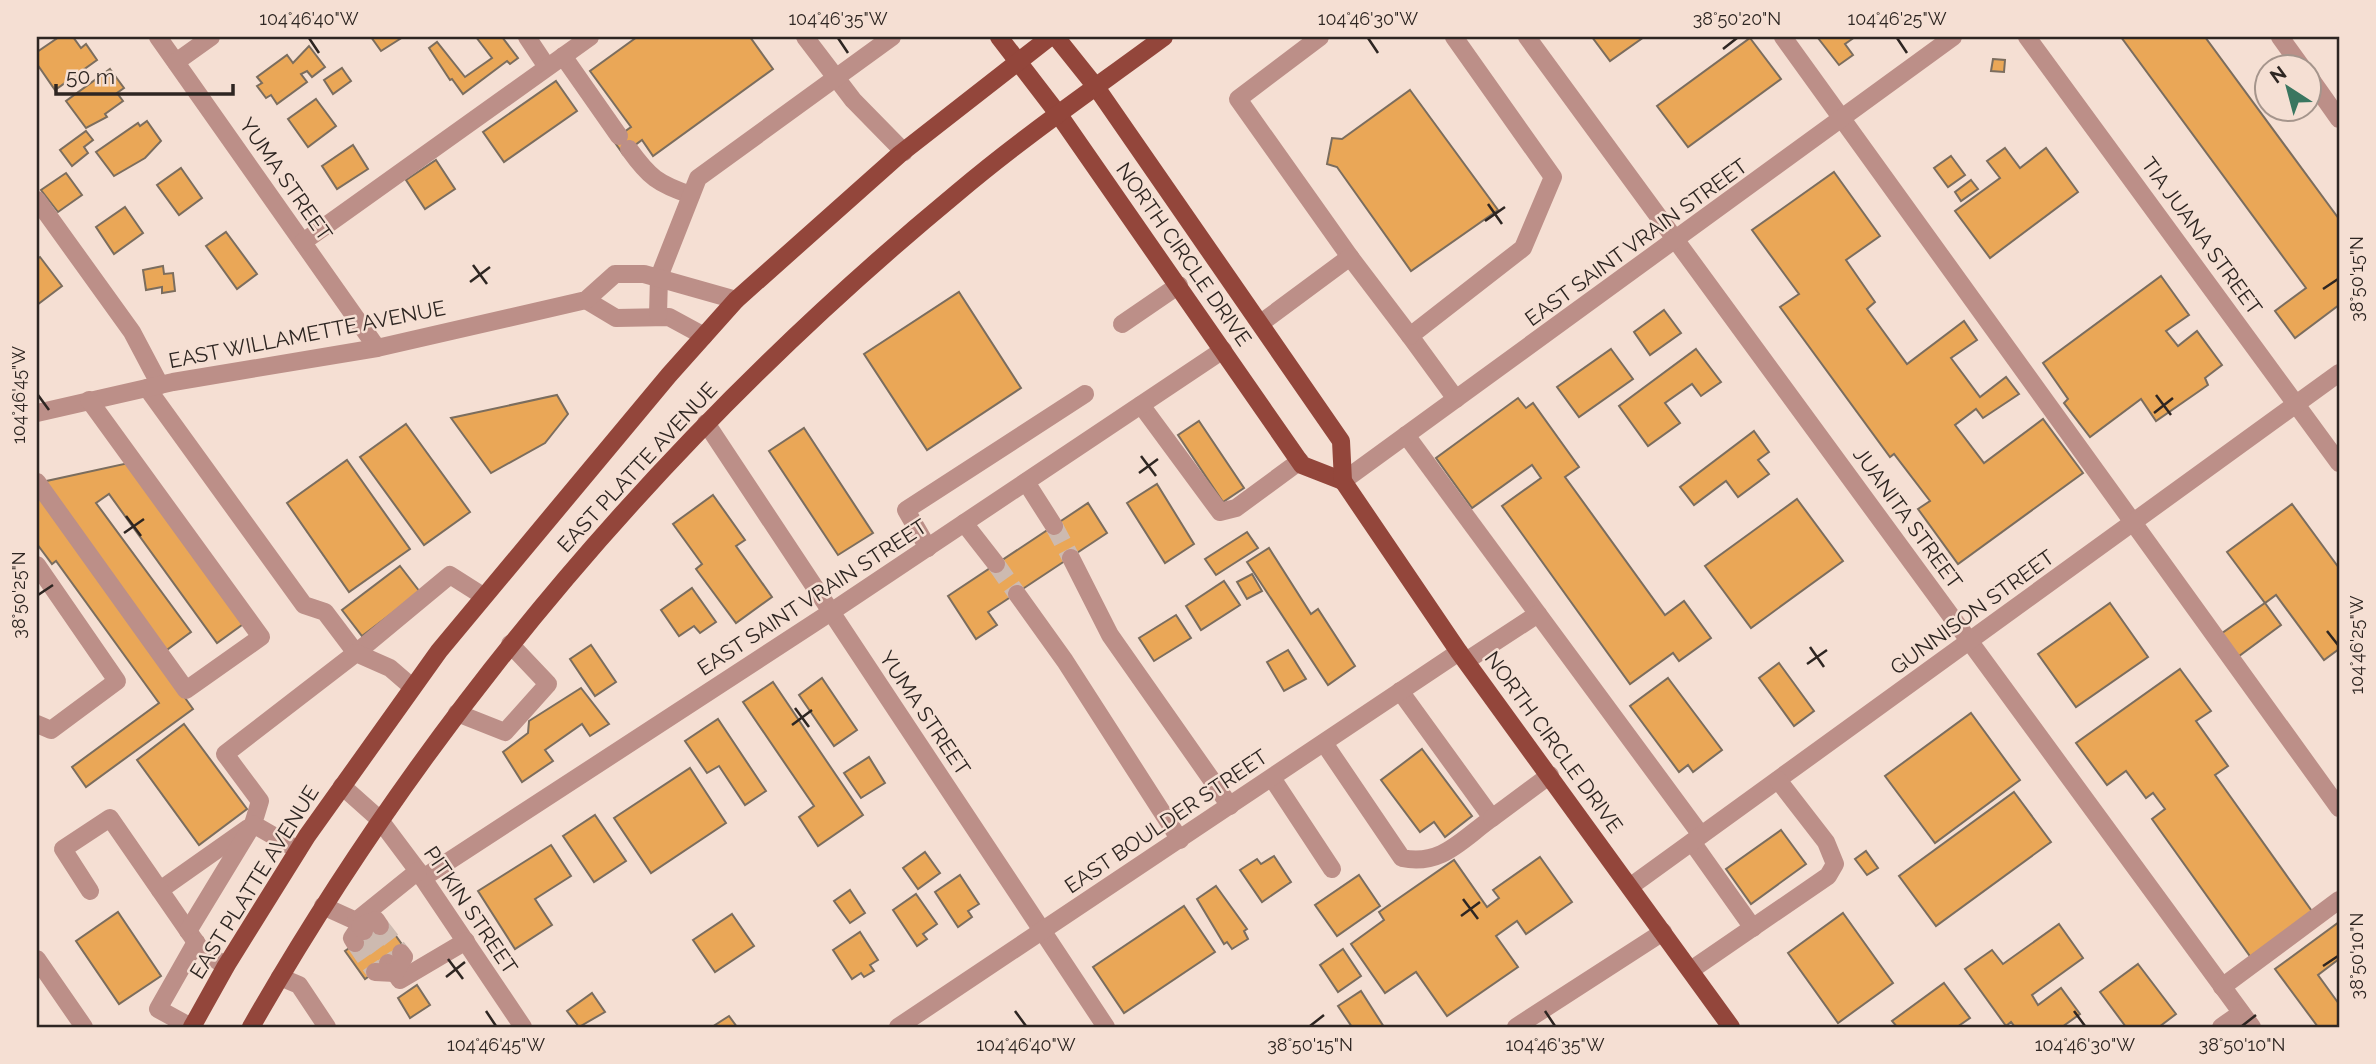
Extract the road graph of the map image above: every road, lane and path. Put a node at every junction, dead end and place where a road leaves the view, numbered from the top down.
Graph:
1 (158, 37) edge
2 (211, 37) edge
3 (527, 37) edge
4 (590, 37) edge
5 (805, 37) edge
6 (892, 37) edge
7 (999, 37) edge
8 (1050, 37) edge
9 (1056, 37) edge
10 (1164, 37) edge
11 (1320, 37) edge
12 (1454, 37) edge
13 (1527, 37) edge
14 (1783, 37) edge
15 (1953, 37) edge
16 (2027, 37) edge
17 (2280, 37) edge
18 (2291, 52) edge
19 (563, 56) junction
20 (176, 62) junction
21 (1018, 63) junction
22 (547, 67) junction
23 (835, 78) junction
24 (1096, 87) junction
25 (2324, 98) edge
26 (1059, 115) junction
27 (1843, 118) junction
28 (2339, 119) edge
29 (904, 152) junction
30 (691, 195) junction
31 (37, 200) edge
32 (1676, 241) junction
33 (303, 242) junction
34 (1350, 257) junction
35 (659, 278) junction
36 (1179, 285) junction
37 (586, 300) junction
38 (736, 300) junction
39 (658, 315) junction
40 (1261, 323) junction
41 (1122, 324) dead end
42 (704, 336) junction
43 (1410, 336) junction
44 (377, 348) junction
45 (1223, 349) junction
46 (2339, 373) edge
47 (154, 386) junction
48 (1085, 394) dead end
49 (1456, 399) junction
50 (89, 400) junction
51 (2297, 404) junction
52 (1141, 405) junction
53 (37, 413) edge
54 (706, 423) junction
55 (1406, 435) junction
56 (1300, 461) junction
57 (2339, 463) edge
58 (1343, 481) junction
59 (37, 482) edge
60 (1026, 482) junction
61 (964, 523) junction
62 (2132, 524) junction
63 (1054, 526) tunnel mouth
64 (928, 548) junction
65 (1071, 558) tunnel mouth
66 (996, 564) tunnel mouth
67 (37, 565) edge
68 (1017, 594) tunnel mouth
69 (483, 596) junction
70 (831, 612) junction
71 (1538, 614) junction
72 (1970, 641) junction
73 (510, 645) junction
74 (356, 653) junction
75 (1463, 657) junction
76 (412, 687) junction
77 (1400, 691) junction
78 (457, 713) junction
79 (37, 724) edge
80 (1324, 743) junction
81 (1550, 775) junction
82 (1272, 778) junction
83 (1778, 780) junction
84 (342, 786) junction
85 (1230, 806) junction
86 (2339, 808) edge
87 (1492, 818) junction
88 (379, 820) junction
89 (254, 824) junction
90 (1696, 838) junction
91 (1180, 840) junction
92 (298, 850) junction
93 (1332, 869) dead end
94 (420, 874) junction
95 (1631, 886) junction
96 (160, 890) junction
97 (90, 891) dead end
98 (2339, 900) edge
99 (323, 906) junction
100 (1753, 928) junction
101 (1043, 932) junction
102 (1663, 932) junction
103 (192, 937) junction
104 (466, 941) junction
105 (37, 959) edge
106 (390, 965) tunnel mouth
107 (226, 966) junction
108 (1691, 971) junction
109 (280, 977) junction
110 (2222, 987) junction
111 (2246, 1020) edge
112 (84, 1027) edge
113 (191, 1027) edge
114 (251, 1027) edge
115 (327, 1027) edge
116 (523, 1027) edge
117 (898, 1027) edge
118 (1106, 1027) edge
119 (1516, 1027) edge
120 (1731, 1027) edge
121 (2221, 1027) edge

1 - 20 street, YUMA STREET
2 - 20 street
3 - 22 street
4 - 19 street
5 - 23 street
6 - 23 street
7 - 21 main road, NORTH CIRCLE DRIVE
8 - 21 main road, EAST PLATTE AVENUE
9 - 24 main road, NORTH CIRCLE DRIVE
10 - 24 main road, EAST PLATTE AVENUE
11 - 34 street
12 - 43 street
13 - 32 street, JUANITA STREET
14 - 27 street
15 - 27 street, EAST SAINT VRAIN STREET
16 - 51 street, TIA JUANA STREET
17 - 18 street
19 - 22 street
19 - 30 street
20 - 33 street, YUMA STREET
21 - 26 main road, NORTH CIRCLE DRIVE
21 - 29 main road, EAST PLATTE AVENUE
22 - 33 street
23 - 29 street
23 - 30 street
24 - 26 main road, EAST PLATTE AVENUE
24 - 40 main road, NORTH CIRCLE DRIVE
25 - 28 street
26 - 36 main road, NORTH CIRCLE DRIVE
26 - 54 main road, EAST PLATTE AVENUE
27 - 32 street, EAST SAINT VRAIN STREET
27 - 62 street
29 - 38 main road, EAST PLATTE AVENUE
30 - 35 street
31 - 47 street
32 - 49 street, EAST SAINT VRAIN STREET
32 - 72 street, JUANITA STREET
33 - 44 street, YUMA STREET
34 - 40 street
34 - 43 street
35 - 37 street, EAST WILLAMETTE AVENUE
35 - 38 street, EAST WILLAMETTE AVENUE
35 - 39 street
36 - 41 street
36 - 45 main road, NORTH CIRCLE DRIVE
37 - 39 street
37 - 44 street, EAST WILLAMETTE AVENUE
38 - 42 main road, EAST PLATTE AVENUE
39 - 42 street
40 - 58 main road, NORTH CIRCLE DRIVE
42 - 69 main road, EAST PLATTE AVENUE
43 - 49 street
44 - 47 street, EAST WILLAMETTE AVENUE
45 - 52 street, EAST SAINT VRAIN STREET
45 - 56 main road, NORTH CIRCLE DRIVE
46 - 51 street, GUNNISON STREET
47 - 50 street, EAST WILLAMETTE AVENUE
47 - 74 street
48 - 64 street
49 - 55 street, EAST SAINT VRAIN STREET
50 - 53 street, EAST WILLAMETTE AVENUE
50 - 59 street
51 - 57 street, TIA JUANA STREET
51 - 62 street, GUNNISON STREET
52 - 56 street
52 - 60 street, EAST SAINT VRAIN STREET
54 - 70 street, YUMA STREET
54 - 73 main road, EAST PLATTE AVENUE
55 - 58 street, EAST SAINT VRAIN STREET
55 - 71 street
56 - 58 main road, NORTH CIRCLE DRIVE
58 - 75 main road, NORTH CIRCLE DRIVE
60 - 61 street, EAST SAINT VRAIN STREET
60 - 63 street
61 - 64 street, EAST SAINT VRAIN STREET
61 - 66 street
62 - 72 street, GUNNISON STREET
62 - 86 street
64 - 70 street, EAST SAINT VRAIN STREET
65 - 85 street
67 - 79 street
68 - 91 street
69 - 74 street
69 - 76 main road, EAST PLATTE AVENUE
70 - 94 street, EAST SAINT VRAIN STREET
70 - 101 street, YUMA STREET
71 - 75 street, EAST BOULDER STREET
71 - 90 street
72 - 83 street, GUNNISON STREET
72 - 110 street, JUANITA STREET
73 - 78 main road, EAST PLATTE AVENUE
73 - 78 street
74 - 76 street
74 - 89 street
75 - 77 street, EAST BOULDER STREET
75 - 81 main road, NORTH CIRCLE DRIVE
76 - 84 main road, EAST PLATTE AVENUE
77 - 80 street, EAST BOULDER STREET
77 - 87 street
78 - 88 main road, EAST PLATTE AVENUE
80 - 82 street, EAST BOULDER STREET
80 - 87 street
81 - 87 street
81 - 95 main road, NORTH CIRCLE DRIVE
82 - 85 street, EAST BOULDER STREET
82 - 93 street
83 - 90 street, GUNNISON STREET
83 - 100 street
84 - 88 street, PITKIN STREET
84 - 92 main road, EAST PLATTE AVENUE
85 - 91 street, EAST BOULDER STREET
88 - 94 street, PITKIN STREET
88 - 99 main road, EAST PLATTE AVENUE
89 - 92 street
89 - 96 street
89 - 103 street
90 - 95 street, GUNNISON STREET
90 - 100 street
91 - 101 street, EAST BOULDER STREET
92 - 107 main road, EAST PLATTE AVENUE
94 - 99 street, EAST SAINT VRAIN STREET
94 - 104 street, PITKIN STREET
95 - 102 main road, NORTH CIRCLE DRIVE
96 - 97 street
96 - 103 street
98 - 110 street
99 - 109 main road, EAST PLATTE AVENUE
100 - 108 street
101 - 117 street, EAST BOULDER STREET
101 - 118 street, YUMA STREET
102 - 108 main road, NORTH CIRCLE DRIVE
102 - 119 street
103 - 107 street
103 - 113 street
104 - 106 street
104 - 116 street, PITKIN STREET
105 - 112 street
107 - 113 main road, EAST PLATTE AVENUE
108 - 120 main road, NORTH CIRCLE DRIVE
109 - 114 main road, EAST PLATTE AVENUE
109 - 115 street
110 - 111 street, JUANITA STREET
111 - 121 street

